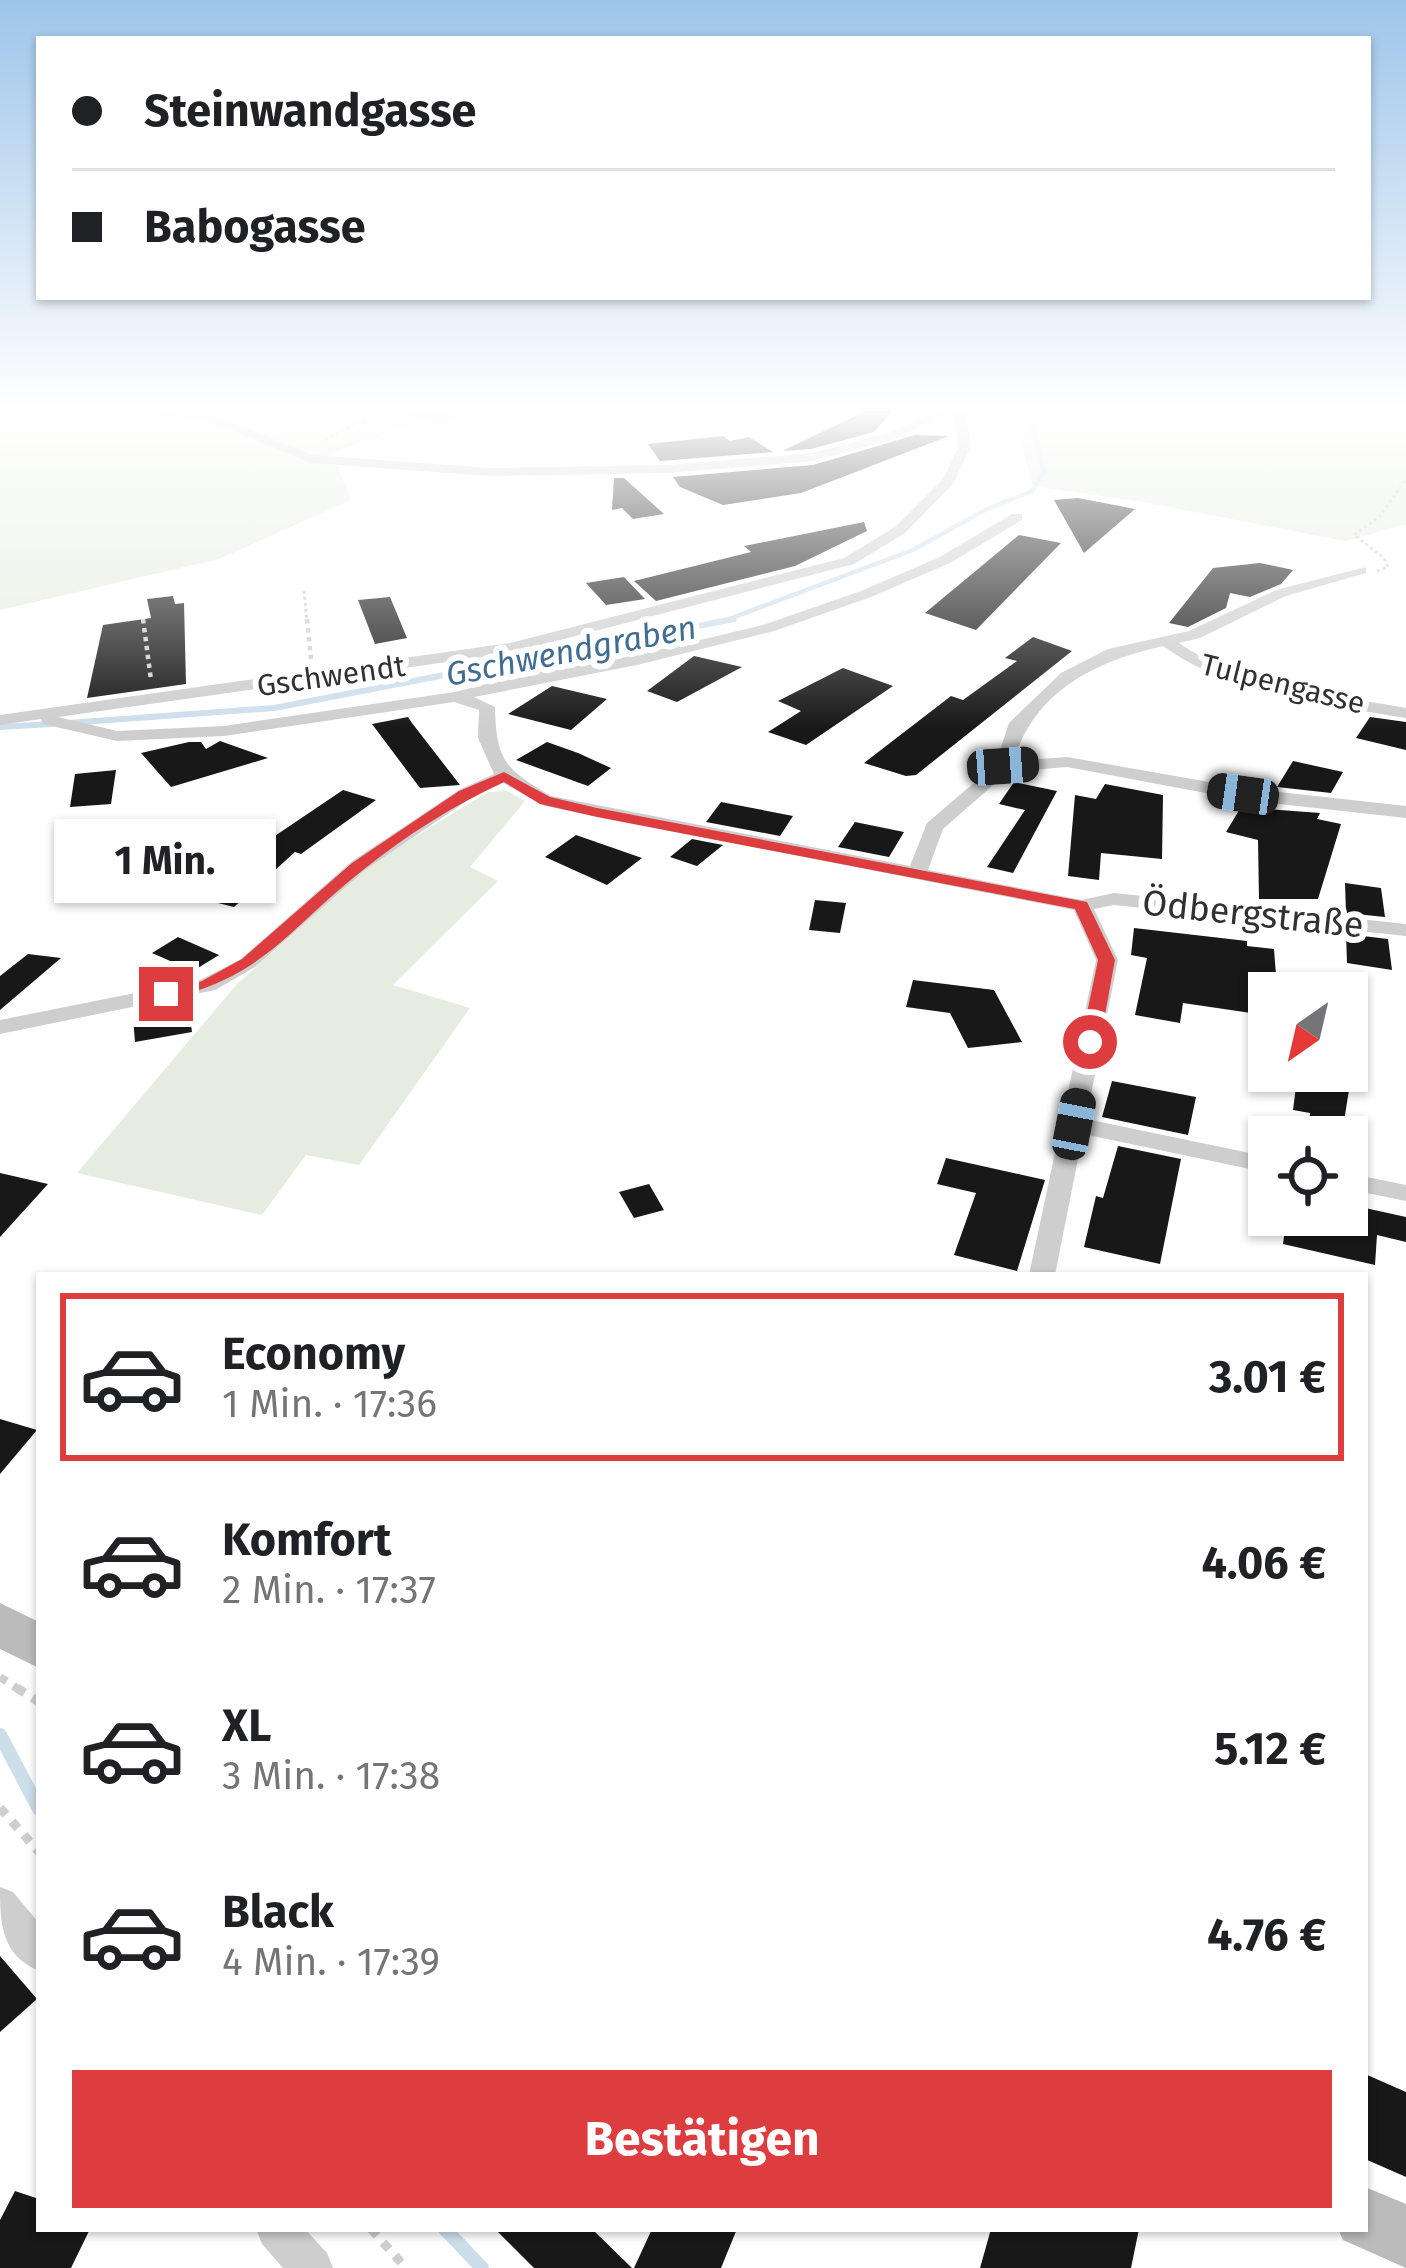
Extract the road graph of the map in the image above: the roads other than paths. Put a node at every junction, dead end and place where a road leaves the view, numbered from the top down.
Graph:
1 (915, 517) edge
2 (1017, 517) dead end
3 (1361, 570) road end
4 (1167, 642) junction
5 (454, 697) junction
6 (1406, 713) edge
7 (29, 717) junction
8 (0, 720) edge
9 (1003, 766) junction
10 (504, 776) junction
11 (1406, 812) edge
12 (917, 873) junction
13 (1082, 905) junction
14 (1406, 930) edge
15 (0, 1027) edge
16 (1074, 1124) junction
17 (1248, 1161) edge
18 (1368, 1185) edge
19 (1406, 1193) edge
20 (1043, 1272) edge
21 (0, 1624) edge
22 (36, 1645) edge
23 (0, 1905) edge
24 (36, 1948) edge
25 (1368, 2219) edge
26 (280, 2232) edge
27 (1406, 2237) edge
28 (311, 2268) edge

1 - 7 street, Gschwendt
2 - 5 street, Gschwendt
3 - 4 street
4 - 6 street, Tulpengasse
4 - 9 street
5 - 7 street, Gschwendt
5 - 10 street
7 - 8 street, Gschwendt
9 - 11 street
9 - 12 street
10 - 12 street, Ödbergstraße
10 - 15 street
12 - 13 street, Ödbergstraße
13 - 14 street, Ödbergstraße
13 - 16 street
16 - 17 street
16 - 20 street
18 - 19 street
21 - 22 main road
23 - 24 street
25 - 27 main road
26 - 28 street

